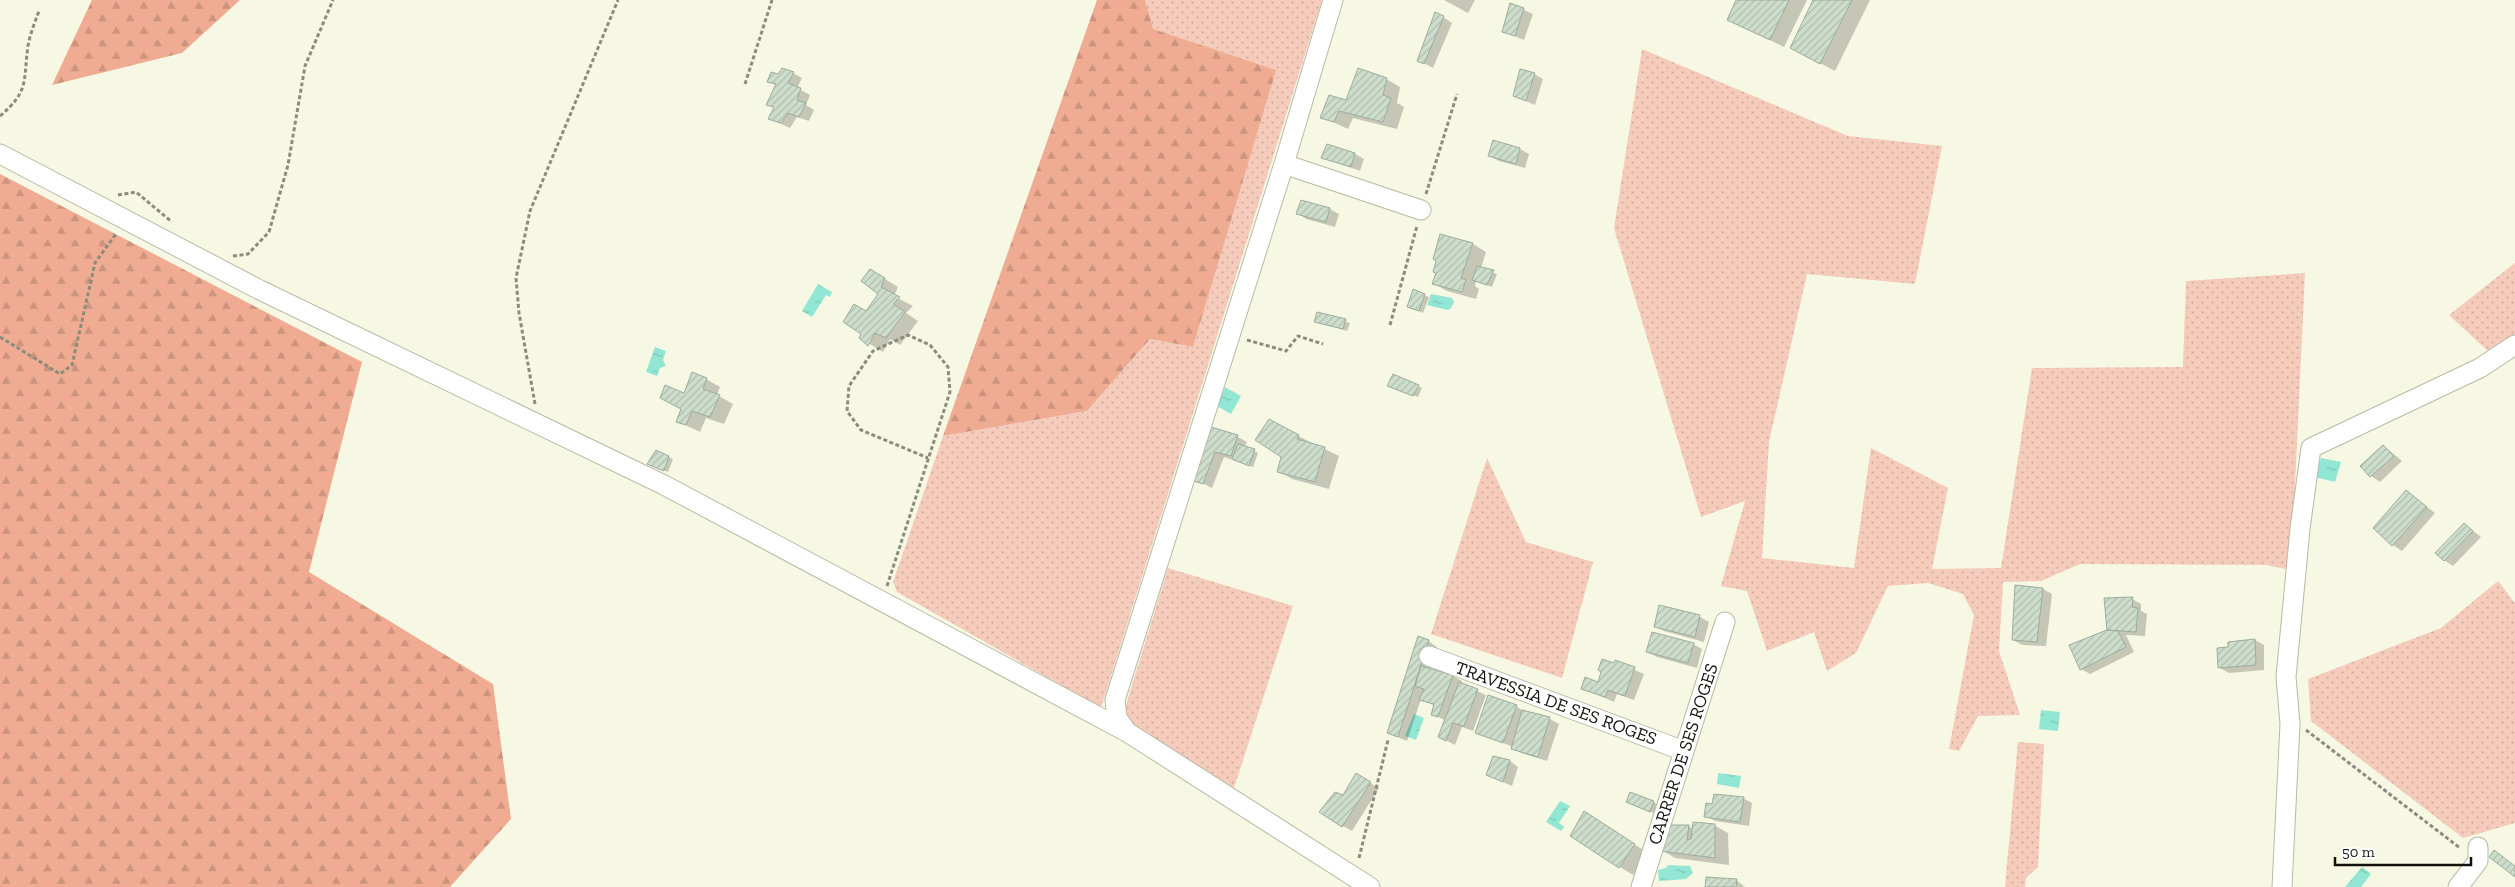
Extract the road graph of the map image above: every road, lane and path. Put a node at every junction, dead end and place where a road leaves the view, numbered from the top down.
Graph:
1 (333, 0) edge
2 (618, 0) edge
3 (772, 0) edge
4 (1333, 0) edge
5 (39, 11) dead end
6 (745, 84) dead end
7 (0, 116) edge
8 (0, 154) edge
9 (1284, 164) junction
10 (1421, 210) dead end
11 (108, 211) junction
12 (175, 225) dead end
13 (146, 230) junction
14 (228, 257) dead end
15 (1230, 336) junction
16 (0, 338) edge
17 (1323, 344) dead end
18 (2515, 345) edge
19 (540, 426) junction
20 (928, 458) junction
21 (883, 601) junction
22 (1725, 622) dead end
23 (1428, 656) dead end
24 (2290, 724) junction
25 (1127, 732) junction
26 (1388, 740) dead end
27 (1684, 751) junction
28 (2478, 854) joint
29 (1354, 877) junction
30 (1370, 887) edge
31 (1641, 887) edge
32 (2282, 887) edge
33 (2458, 887) edge

1 - 14 path
2 - 19 path
3 - 6 path
4 - 9 street
5 - 7 path
8 - 11 street
9 - 10 street
9 - 15 street
11 - 12 path
11 - 13 street
13 - 16 path
13 - 19 street
15 - 17 path
15 - 25 street
18 - 24 street
19 - 21 street
20 - 20 path
20 - 21 path
21 - 25 street
22 - 27 street, CARRER DE SES ROGES
23 - 27 street, TRAVESSIA DE SES ROGES
24 - 28 path
24 - 32 street
25 - 29 street
26 - 29 path
27 - 31 street, CARRER DE SES ROGES
28 - 33 street
29 - 30 street

